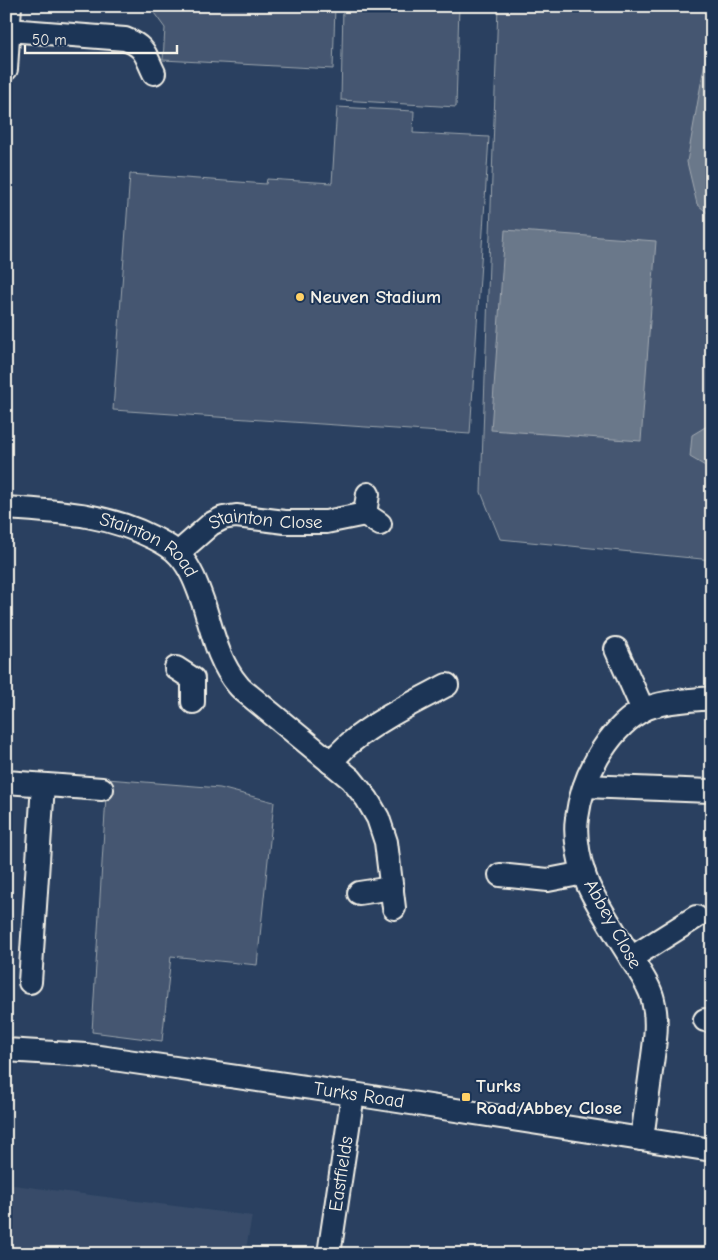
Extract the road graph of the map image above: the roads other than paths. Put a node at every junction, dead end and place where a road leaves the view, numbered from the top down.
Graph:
1 (10, 6) edge
2 (8, 30) junction
3 (6, 69) edge
4 (154, 73) dead end
5 (6, 508) edge
6 (371, 511) dead end
7 (178, 553) junction
8 (616, 650) dead end
9 (226, 665) junction
10 (447, 685) dead end
11 (712, 698) edge
12 (193, 702) dead end
13 (643, 710) junction
14 (330, 762) junction
15 (6, 782) edge
16 (43, 785) junction
17 (585, 786) junction
18 (102, 789) dead end
19 (710, 791) dead end
20 (584, 873) junction
21 (500, 875) dead end
22 (359, 893) dead end
23 (696, 917) dead end
24 (631, 958) junction
25 (30, 982) dead end
26 (6, 1050) edge
27 (353, 1094) junction
28 (642, 1139) junction
29 (712, 1150) edge
30 (329, 1254) edge

1 - 2 street
2 - 3 street
2 - 4 street
5 - 7 street, Stainton Road
6 - 7 street, Stainton Close
7 - 9 street, Stainton Road
8 - 13 street
9 - 12 street
9 - 14 street, Stainton Road
10 - 14 street
11 - 13 street, Abbey Close
13 - 17 street, Abbey Close
14 - 22 street, Stainton Road
15 - 16 street
16 - 18 street
16 - 25 street
17 - 19 street
17 - 20 street, Abbey Close
20 - 21 street
20 - 24 street, Abbey Close
23 - 24 street
24 - 28 street, Abbey Close
26 - 27 street, Turks Road
27 - 28 street, Turks Road
27 - 30 street, Eastfields
28 - 29 street, Turks Road

